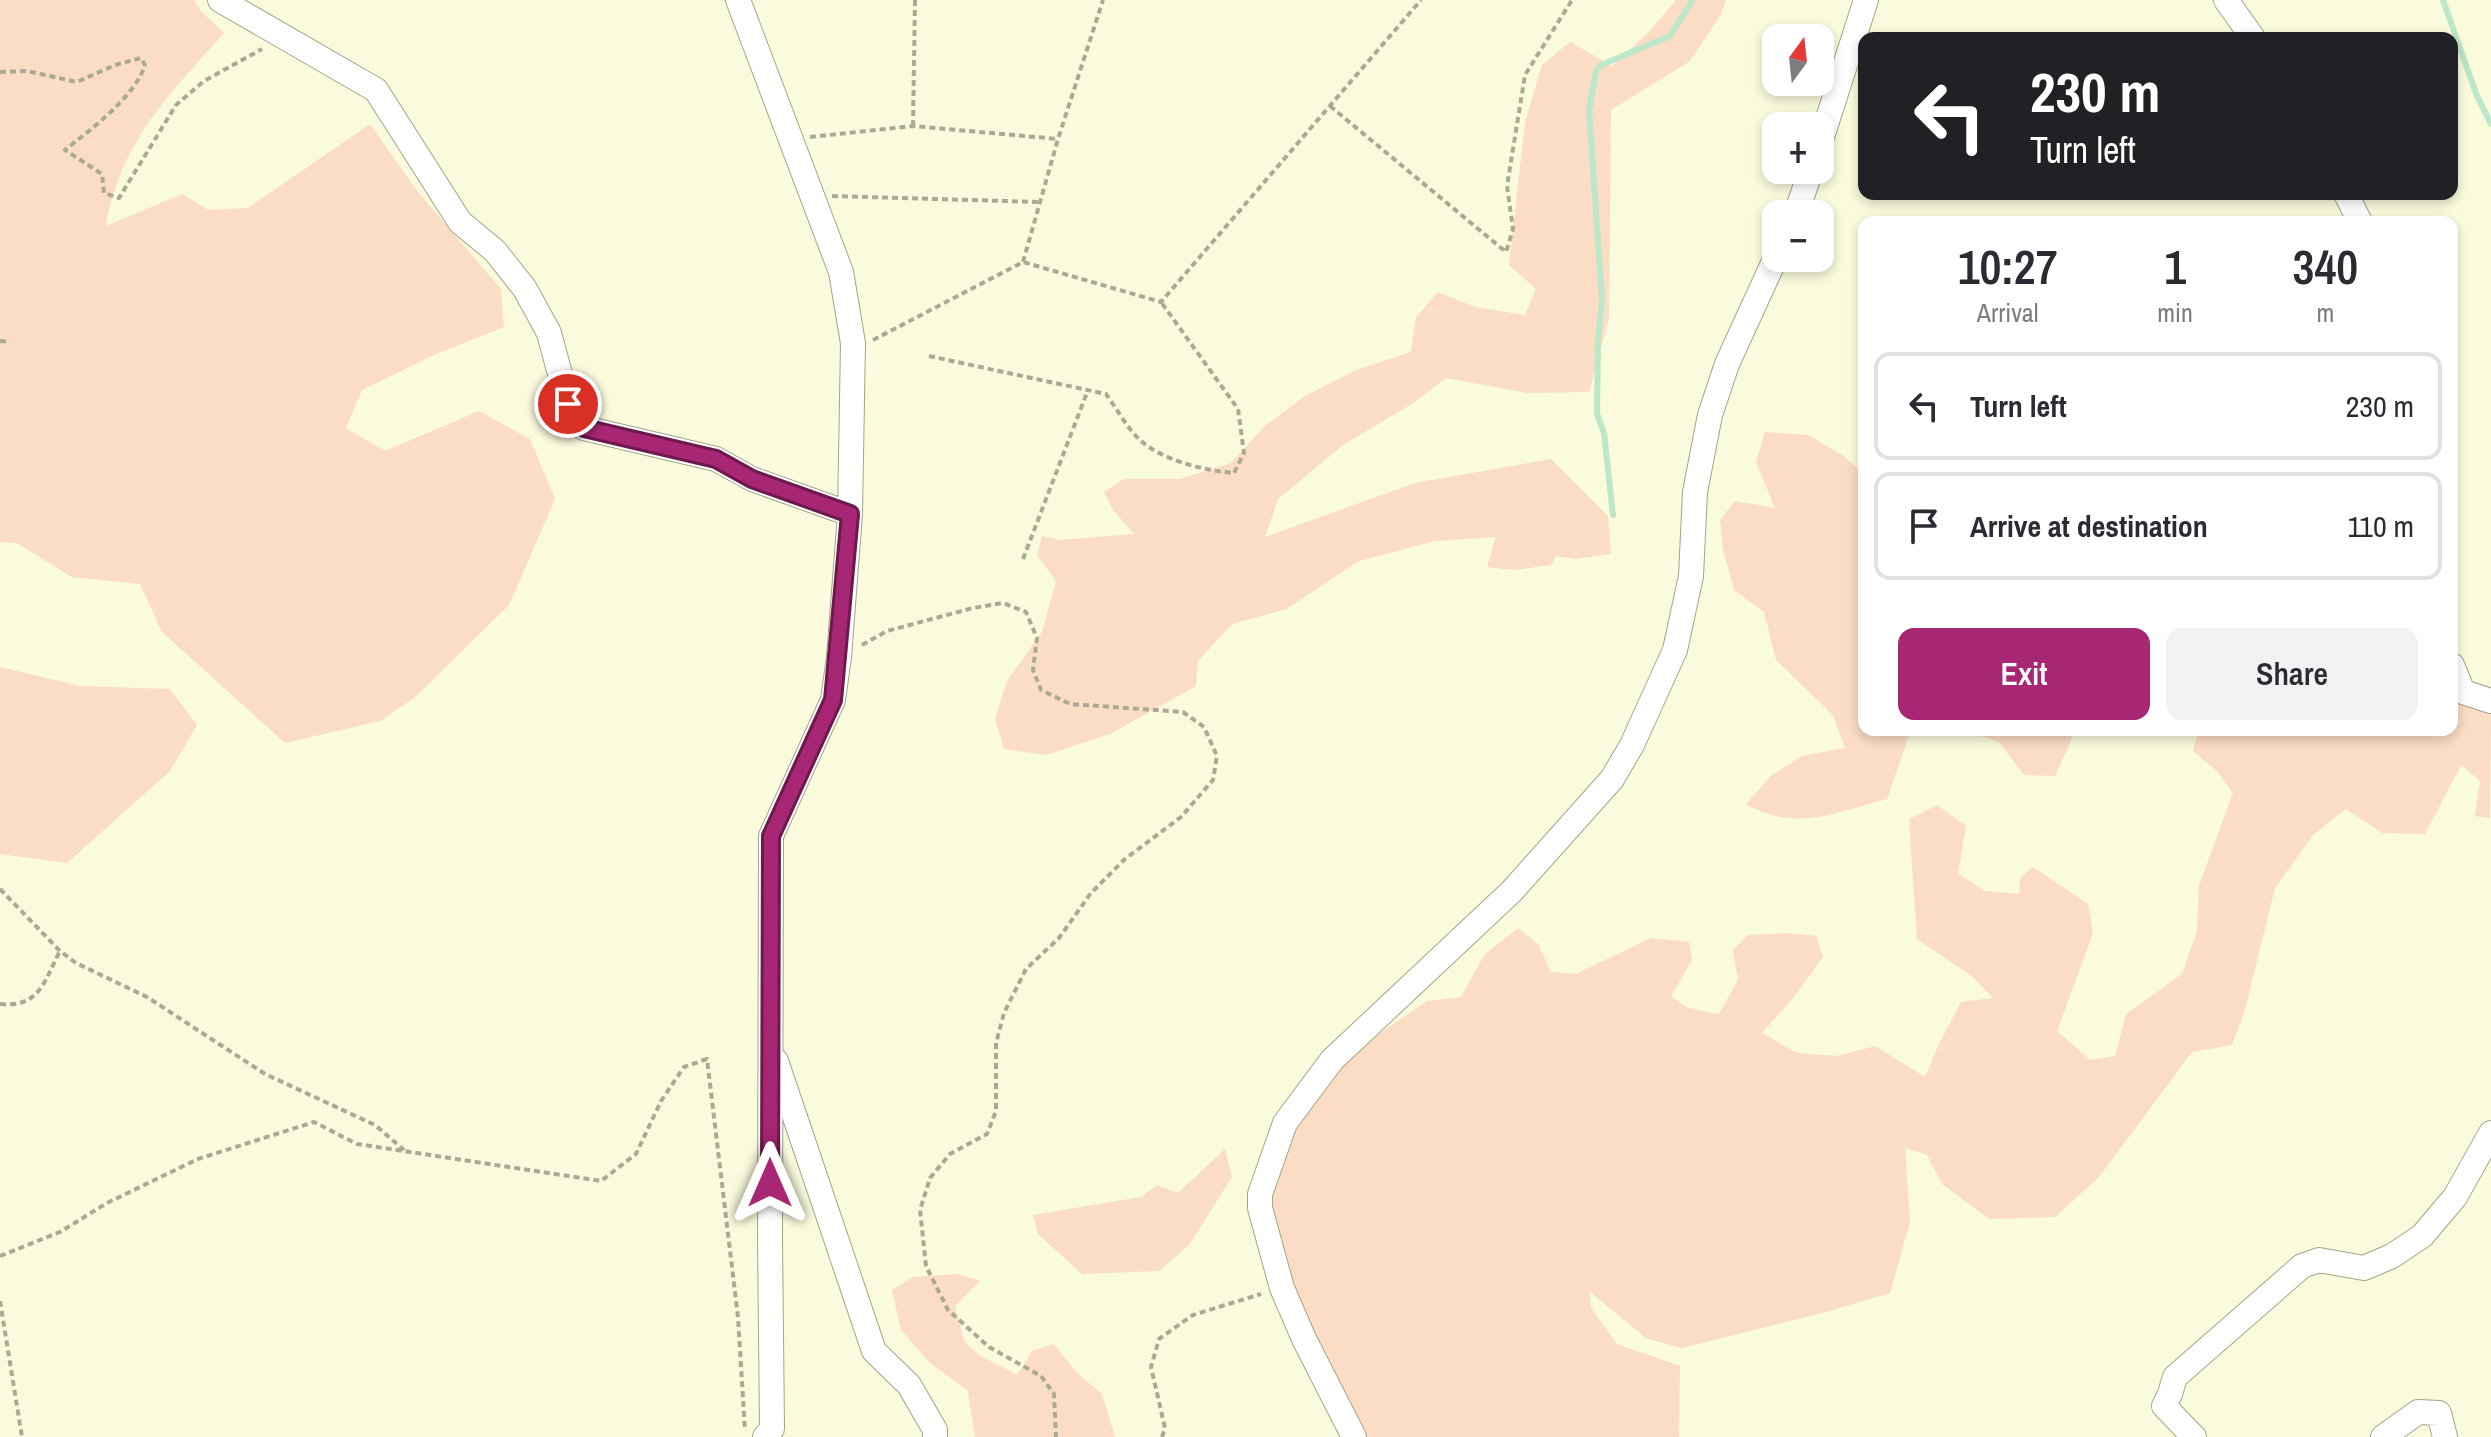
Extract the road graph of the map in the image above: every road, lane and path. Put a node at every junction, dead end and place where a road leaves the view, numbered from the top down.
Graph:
1 (220, 0) edge
2 (738, 0) edge
3 (915, 0) edge
4 (1103, 0) edge
5 (1421, 0) edge
6 (1572, 0) edge
7 (1866, 0) edge
8 (2226, 0) edge
9 (2249, 32) edge
10 (286, 39) junction
11 (0, 72) edge
12 (1330, 106) junction
13 (1830, 112) edge
14 (913, 126) junction
15 (792, 138) junction
16 (1058, 139) junction
17 (814, 198) junction
18 (1039, 202) junction
19 (1023, 262) junction
20 (1769, 272) edge
21 (1161, 302) junction
22 (0, 341) edge
23 (10, 342) dead end
24 (853, 351) junction
25 (929, 356) dead end
26 (1088, 390) junction
27 (850, 514) junction
28 (1023, 559) dead end
29 (839, 657) junction
30 (2458, 680) edge
31 (2491, 701) edge
32 (0, 889) edge
33 (60, 951) junction
34 (0, 1004) edge
35 (770, 1044) junction
36 (2491, 1133) edge
37 (406, 1152) junction
38 (0, 1256) edge
39 (1282, 1288) junction
40 (0, 1301) edge
41 (22, 1437) edge
42 (746, 1437) edge
43 (765, 1437) edge
44 (935, 1437) edge
45 (1056, 1437) edge
46 (1162, 1437) edge
47 (1354, 1437) edge
48 (2194, 1437) edge
49 (2383, 1437) edge
50 (2445, 1437) edge

1 - 10 street
2 - 15 street
3 - 14 path
4 - 16 path
5 - 12 path
6 - 12 path
7 - 13 street
8 - 9 street
10 - 11 path
10 - 27 street
12 - 21 path
14 - 15 path
14 - 16 path
15 - 17 street
16 - 18 path
17 - 18 path
17 - 24 street
18 - 19 path
19 - 21 path
19 - 24 path
20 - 39 street
21 - 26 path
22 - 23 path
24 - 27 street
25 - 26 path
26 - 28 path
27 - 29 street
29 - 35 street
29 - 45 path
30 - 31 street
32 - 33 path
33 - 34 path
33 - 37 path
35 - 43 street
35 - 44 street
36 - 48 street
37 - 38 path
37 - 42 path
39 - 46 path
39 - 47 street
40 - 41 path
49 - 50 street

